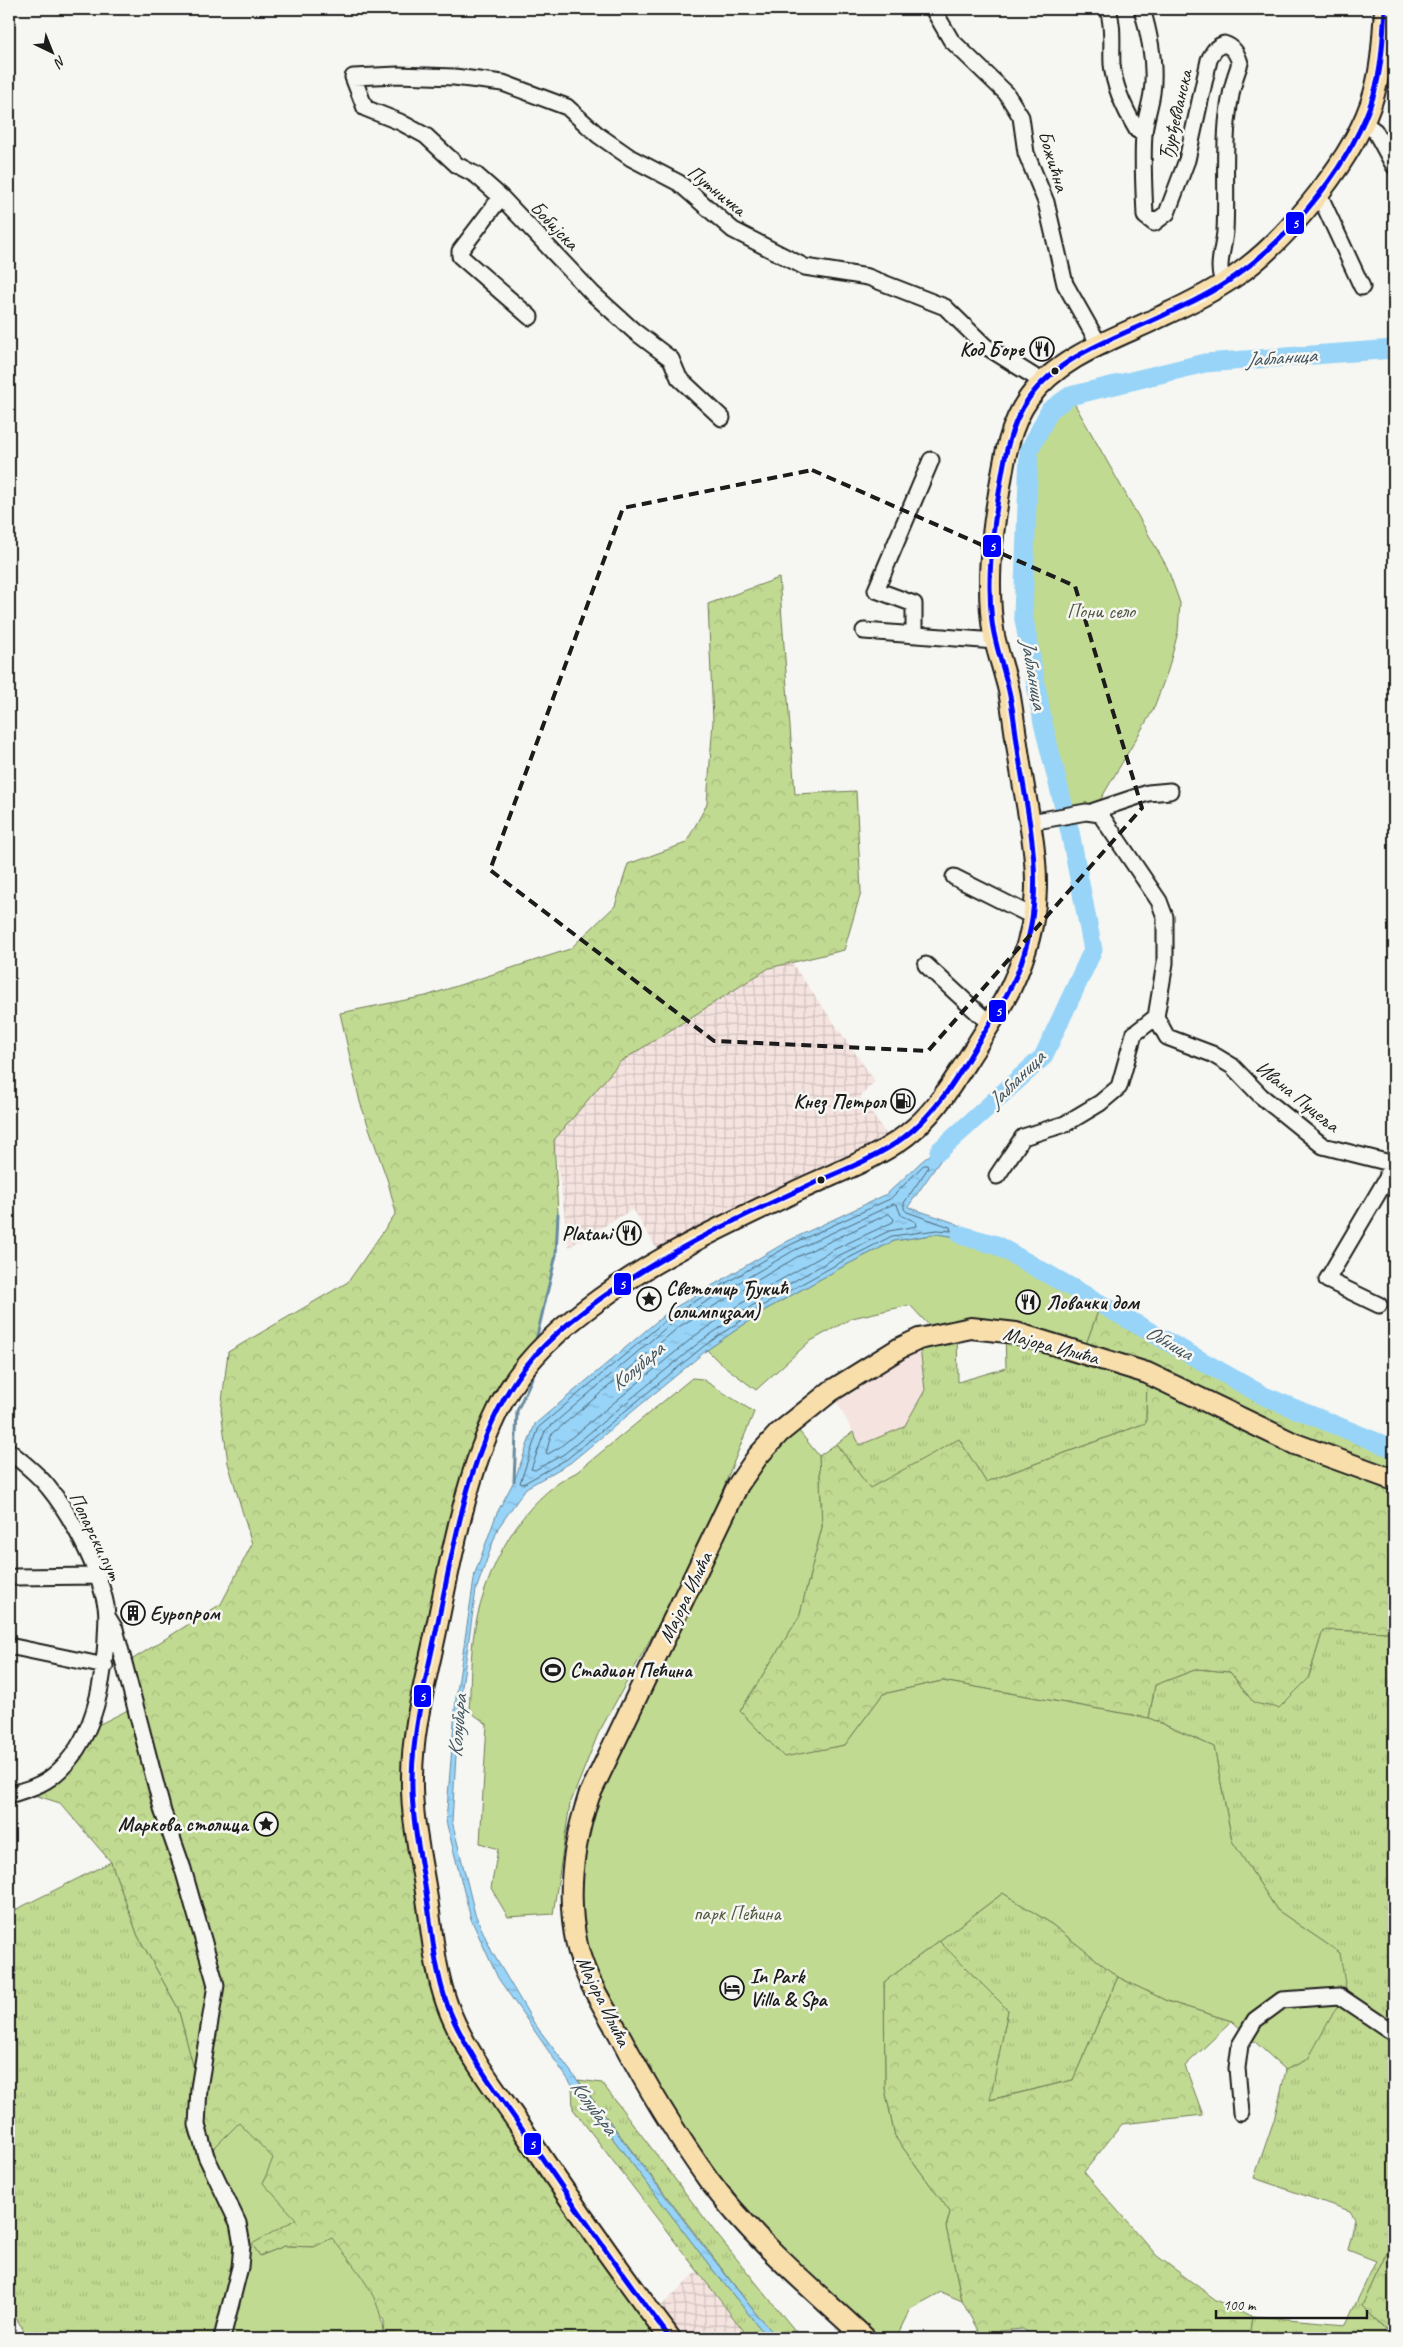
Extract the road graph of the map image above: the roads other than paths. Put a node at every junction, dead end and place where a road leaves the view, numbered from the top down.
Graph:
1 (933, 9) edge
2 (1108, 9) edge
3 (1142, 9) edge
4 (1385, 9) edge
5 (1387, 71) edge
6 (353, 77) joint
7 (1364, 123) junction
8 (1144, 132) junction
9 (1394, 166) edge
10 (1318, 192) junction
11 (500, 197) junction
12 (1224, 283) junction
13 (1362, 287) dead end
14 (530, 316) dead end
15 (1100, 346) junction
16 (1038, 387) junction
17 (722, 418) dead end
18 (931, 460) dead end
19 (864, 631) dead end
20 (914, 633) junction
21 (995, 640) junction
22 (1170, 791) dead end
23 (1095, 814) junction
24 (1040, 820) junction
25 (954, 877) dead end
26 (1034, 917) junction
27 (926, 965) dead end
28 (1156, 1017) junction
29 (990, 1024) junction
30 (1392, 1164) edge
31 (997, 1176) dead end
32 (1379, 1305) dead end
33 (9, 1451) edge
34 (1394, 1480) edge
35 (97, 1576) junction
36 (15, 1577) dead end
37 (107, 1616) junction
38 (9, 1646) edge
39 (105, 1666) junction
40 (9, 1795) edge
41 (1394, 2033) edge
42 (1242, 2113) dead end
43 (222, 2338) edge
44 (670, 2338) edge
45 (864, 2338) edge

1 - 15 street, Божићна
2 - 8 street
3 - 8 street, Ђурђевданска
4 - 5 main road
5 - 7 main road
6 - 11 street, Бобијска
6 - 16 street, Путничка
7 - 9 street
7 - 10 main road
8 - 12 street, Ђурђевданска
10 - 12 main road
10 - 13 street
11 - 14 street
11 - 17 street, Бобијска
12 - 15 main road
15 - 16 main road
16 - 21 main road
18 - 20 street
19 - 20 street
20 - 21 street
21 - 24 main road
22 - 23 street
23 - 24 street
23 - 28 street
24 - 26 main road
25 - 26 street
26 - 29 main road
27 - 29 street
28 - 30 street, Ивана Пуцеља
28 - 31 street
29 - 44 main road
30 - 32 street
33 - 35 street, Попарски пут
34 - 45 main road, Мајора Илића
35 - 36 street
35 - 37 street, Попарски пут
37 - 39 street, Попарски пут
37 - 43 street
38 - 39 street
39 - 40 street, Попарски пут
41 - 42 street

